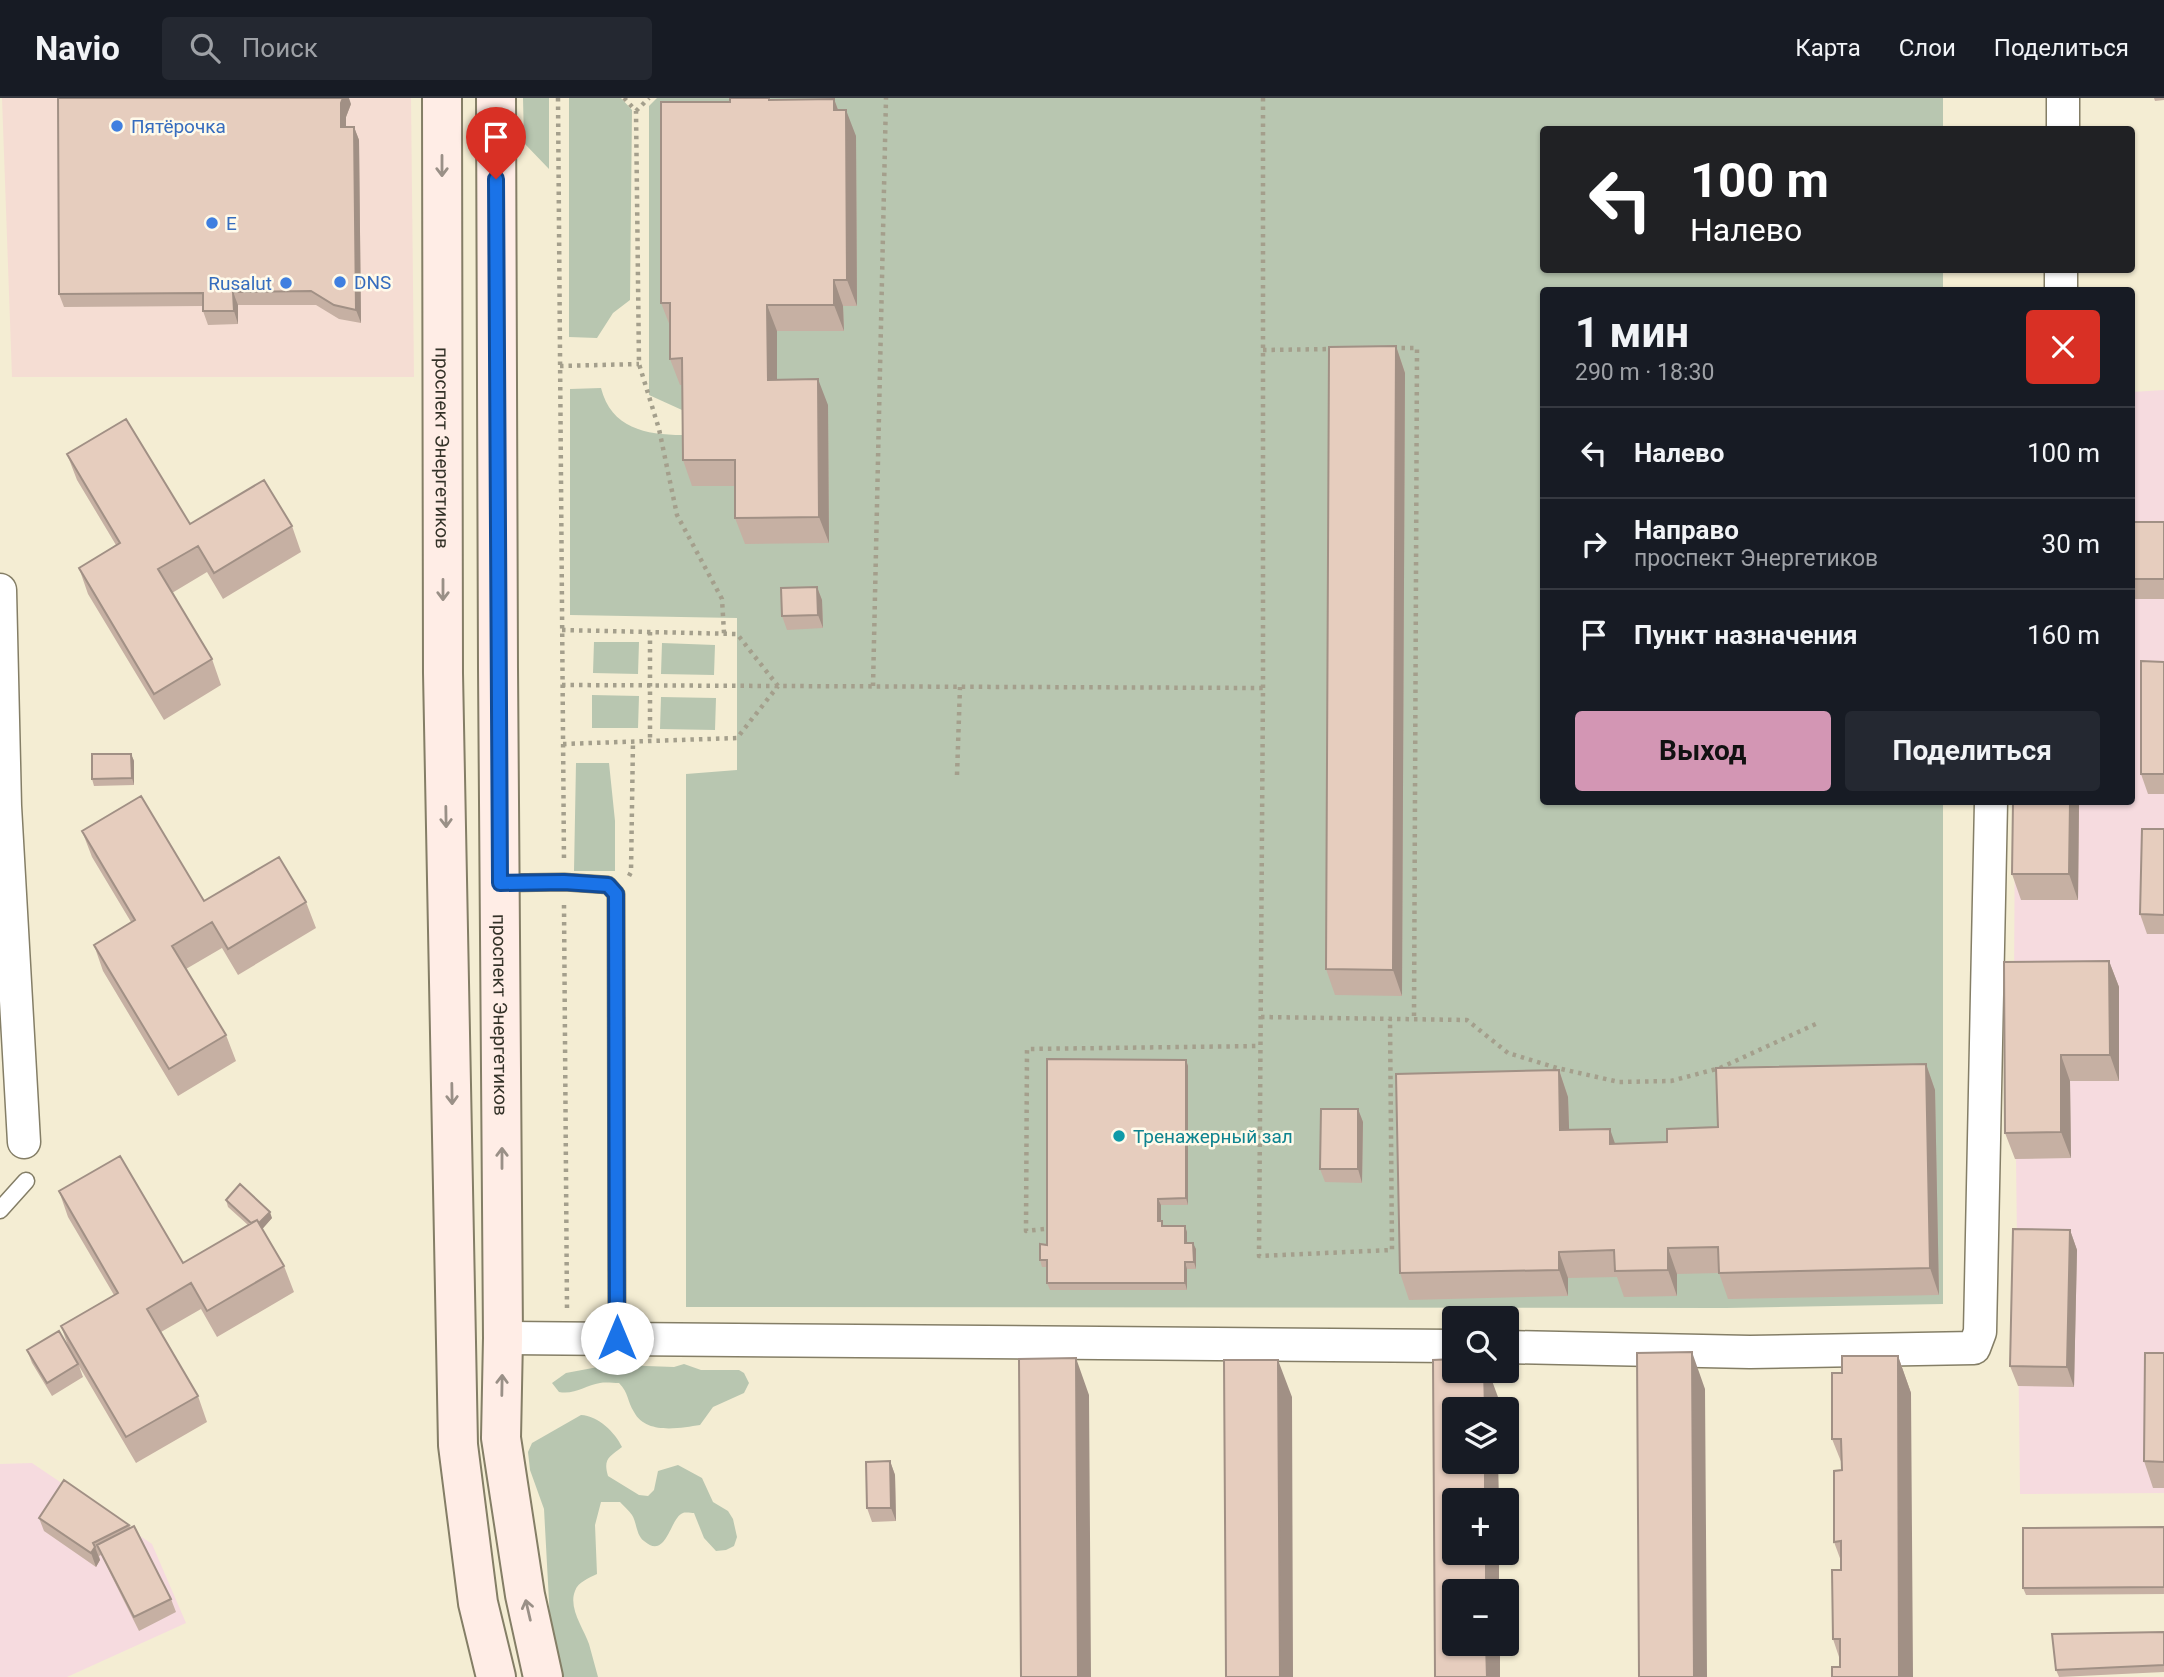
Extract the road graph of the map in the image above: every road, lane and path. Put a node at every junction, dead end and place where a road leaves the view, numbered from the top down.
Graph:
1 (442, 98) edge
2 (496, 98) edge
3 (558, 98) edge
4 (624, 98) edge
5 (649, 98) edge
6 (886, 98) edge
7 (1263, 98) edge
8 (2063, 98) edge
9 (636, 111) junction
10 (2063, 126) edge
11 (1389, 348) edge
12 (1333, 349) edge
13 (1263, 350) junction
14 (639, 364) junction
15 (560, 366) junction
16 (0, 590) edge
17 (562, 630) junction
18 (650, 632) junction
19 (724, 633) junction
20 (498, 668) junction
21 (443, 673) junction
22 (562, 685) junction
23 (650, 685) junction
24 (778, 686) junction
25 (873, 686) junction
26 (960, 687) junction
27 (1263, 688) junction
28 (633, 741) junction
29 (650, 741) junction
30 (563, 744) junction
31 (2, 754) edge
32 (957, 775) dead end
33 (1991, 805) edge
34 (447, 882) junction
35 (564, 882) junction
36 (500, 883) junction
37 (616, 894) junction
38 (1261, 1017) junction
39 (1390, 1019) junction
40 (1414, 1019) junction
41 (1820, 1023) dead end
42 (502, 1046) junction
43 (1261, 1046) junction
44 (451, 1048) junction
45 (10, 1089) edge
46 (24, 1142) dead end
47 (26, 1181) dead end
48 (0, 1210) edge
49 (1044, 1229) edge
50 (503, 1338) junction
51 (568, 1338) junction
52 (617, 1338) junction
53 (1442, 1346) edge
54 (1519, 1347) edge
55 (501, 1438) junction
56 (458, 1445) junction
57 (496, 1677) edge
58 (543, 1677) edge

1 -> 21 main road, проспект Энергетиков
2 - 20 main road, проспект Энергетиков
3 - 15 path
4 - 9 path
5 - 9 path
6 - 25 path
7 - 13 path
8 - 10 street
9 - 14 path
11 - 40 path
12 - 13 path
13 - 27 path
14 - 15 path
14 - 19 path
15 - 17 path
16 - 31 street
17 - 18 path
17 - 22 path
18 - 19 path
18 - 23 path
19 - 24 path
20 - 21 main road
20 - 36 main road, проспект Энергетиков
21 -> 34 main road, проспект Энергетиков
22 - 23 path
22 - 30 path
23 - 24 path
23 - 29 path
24 - 25 path
24 - 29 path
25 - 26 path
26 - 27 path
26 - 32 path
27 - 38 path
28 - 29 path
28 - 30 path
28 - 37 path
30 - 35 path
31 - 45 street
33 - 54 street
34 - 36 main road
34 - 44 main road, проспект Энергетиков
35 - 36 lane
35 - 37 lane
35 - 51 path
36 - 42 main road, проспект Энергетиков
37 - 52 lane
38 - 39 path
38 - 43 path
39 - 40 path
39 - 43 path
40 - 41 path
42 - 44 main road
50 -> 42 main road, проспект Энергетиков
43 - 49 path
44 -> 56 main road, проспект Энергетиков
45 - 46 street
47 - 48 lane
50 - 51 street
55 -> 50 main road, проспект Энергетиков
51 - 52 street
52 - 53 street
55 - 56 main road
58 -> 55 main road, проспект Энергетиков
56 - 57 main road, проспект Энергетиков

